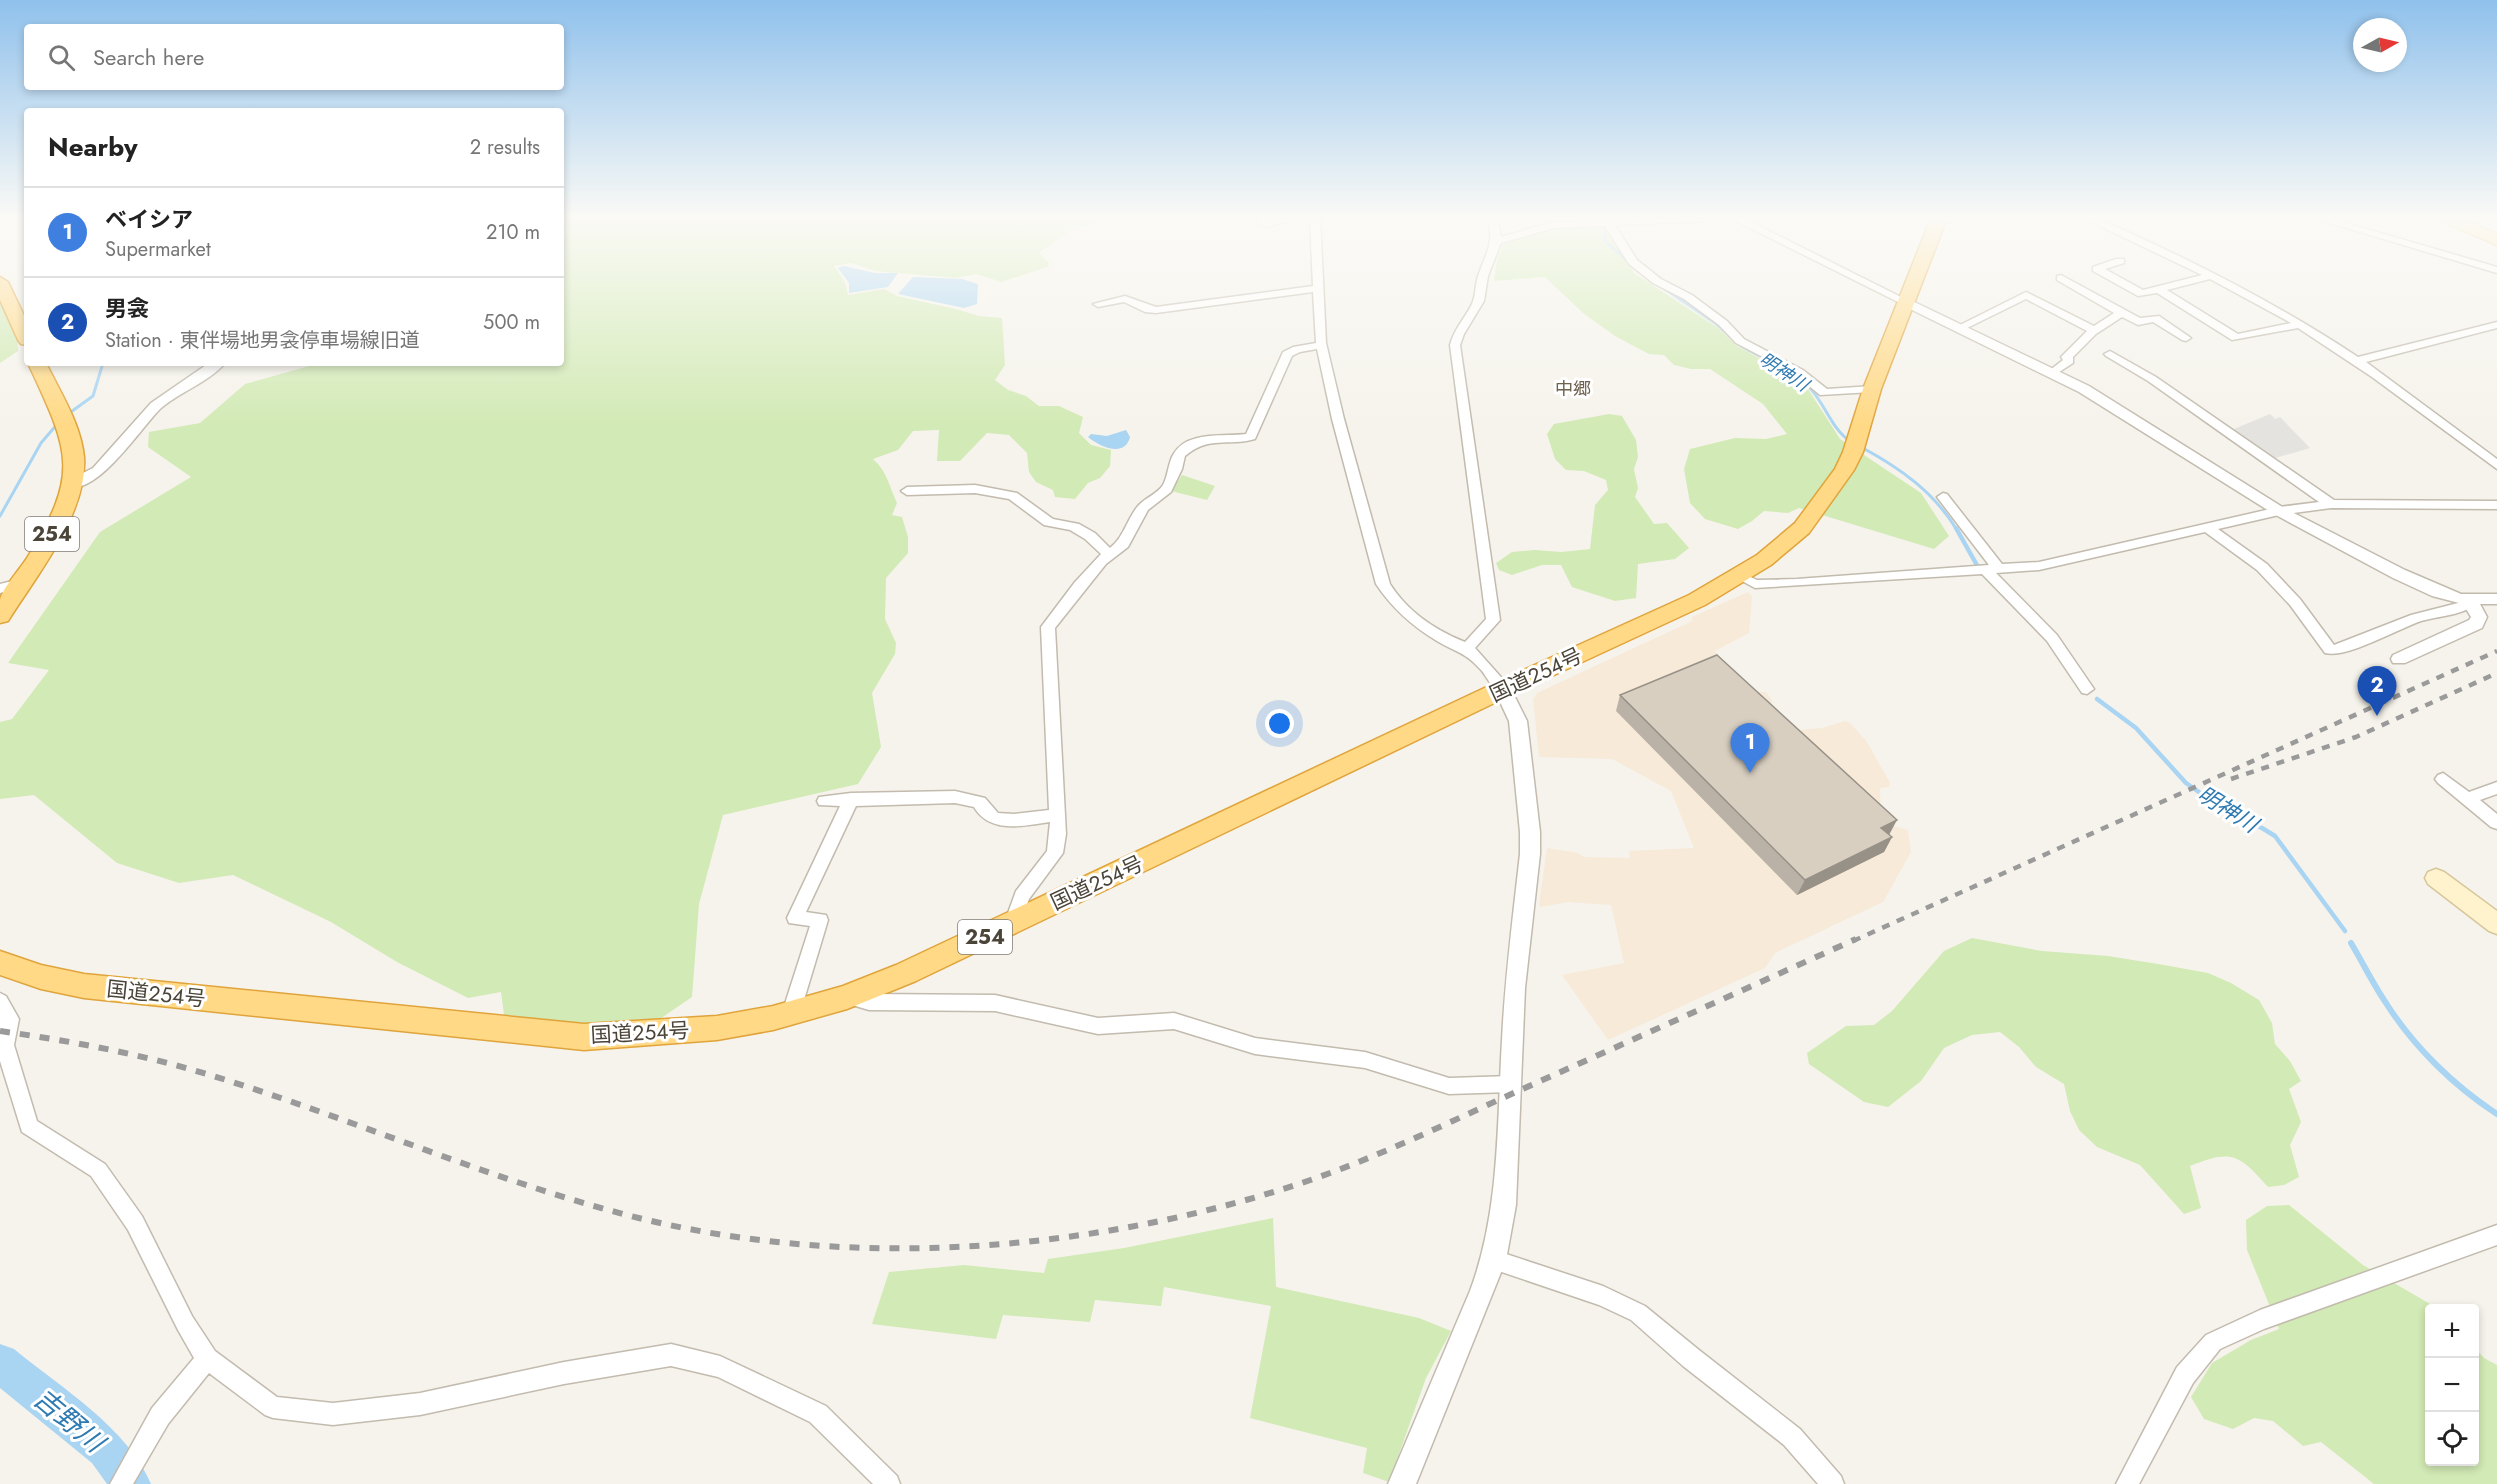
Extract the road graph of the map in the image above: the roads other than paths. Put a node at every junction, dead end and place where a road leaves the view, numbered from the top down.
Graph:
1 (2, 287) edge
2 (1481, 287) edge
3 (1669, 287) edge
4 (1876, 287) edge
5 (1912, 287) edge
6 (2077, 287) edge
7 (2130, 287) edge
8 (2169, 287) edge
9 (2234, 287) edge
10 (1318, 288) joint
11 (2159, 290) junction
12 (1906, 302) junction
13 (1098, 304) dead end
14 (2122, 313) junction
15 (2299, 325) junction
16 (2497, 325) edge
17 (1959, 328) junction
18 (2094, 330) junction
19 (24, 334) edge
20 (2186, 338) dead end
21 (1322, 345) junction
22 (2110, 354) dead end
23 (2356, 361) junction
24 (38, 366) edge
25 (214, 366) edge
26 (2053, 373) junction
27 (1872, 389) junction
28 (2497, 465) edge
29 (72, 484) junction
30 (907, 491) dead end
31 (1943, 497) dead end
32 (2331, 504) junction
33 (2497, 505) edge
34 (2279, 510) junction
35 (2207, 527) junction
36 (1110, 555) junction
37 (1991, 569) junction
38 (1740, 576) junction
39 (20, 583) junction
40 (0, 589) edge
41 (2497, 599) edge
42 (2469, 600) junction
43 (0, 616) edge
44 (1466, 649) junction
45 (2399, 659) dead end
46 (1503, 689) junction
47 (2086, 689) dead end
48 (2443, 779) dead end
49 (2497, 788) edge
50 (2468, 798) junction
51 (851, 799) junction
52 (825, 801) dead end
53 (1058, 815) junction
54 (2497, 823) edge
55 (2436, 878) dead end
56 (1012, 924) junction
57 (2497, 924) edge
58 (0, 963) edge
59 (847, 997) junction
60 (0, 1001) edge
61 (791, 1012) junction
62 (1511, 1084) junction
63 (2497, 1235) edge
64 (1494, 1260) junction
65 (207, 1359) junction
66 (121, 1484) edge
67 (889, 1484) edge
68 (1402, 1484) edge
69 (1833, 1484) edge
70 (2127, 1484) edge

1 - 19 highway
2 - 44 street
3 - 27 street
4 - 12 street
5 - 12 highway, 国道254号 / 254
6 - 14 street
7 - 11 street
8 - 11 street
9 - 15 street
10 - 13 street
10 - 21 street
11 - 15 street
12 - 17 street
12 - 27 highway, 国道254号 / 254
14 - 18 street
14 - 20 street
15 - 23 street
16 - 23 street
17 - 18 street
17 - 26 street
18 - 26 street
21 - 36 street
21 - 44 street
22 - 32 street
23 - 28 street
24 - 29 highway, 254
25 - 29 street
26 - 34 street
27 - 38 highway, 国道254号 / 254
29 - 39 highway, 254
30 - 36 street
31 - 37 street
32 - 33 street
32 - 34 street
34 - 35 street
34 - 42 street
35 - 37 street
35 - 42 street
36 - 53 street
37 - 38 street
37 - 47 street
38 - 46 highway, 国道254号 / 254
39 - 40 street
39 - 43 highway, 254
41 - 42 street
42 - 45 street
44 - 46 street
46 - 56 highway, 国道254号 / 254
46 - 62 street
48 - 50 street
49 - 50 street
50 - 54 street
51 - 52 street
51 - 53 street
51 - 61 street
53 - 56 street
55 - 57 main road
56 - 59 highway, 国道254号 / 254
58 - 61 highway, 国道254号 / 254
59 - 61 highway, 国道254号 / 254
59 - 62 street
60 - 65 street
62 - 64 street
63 - 70 street
64 - 68 street
64 - 69 street
65 - 66 street
65 - 67 street

